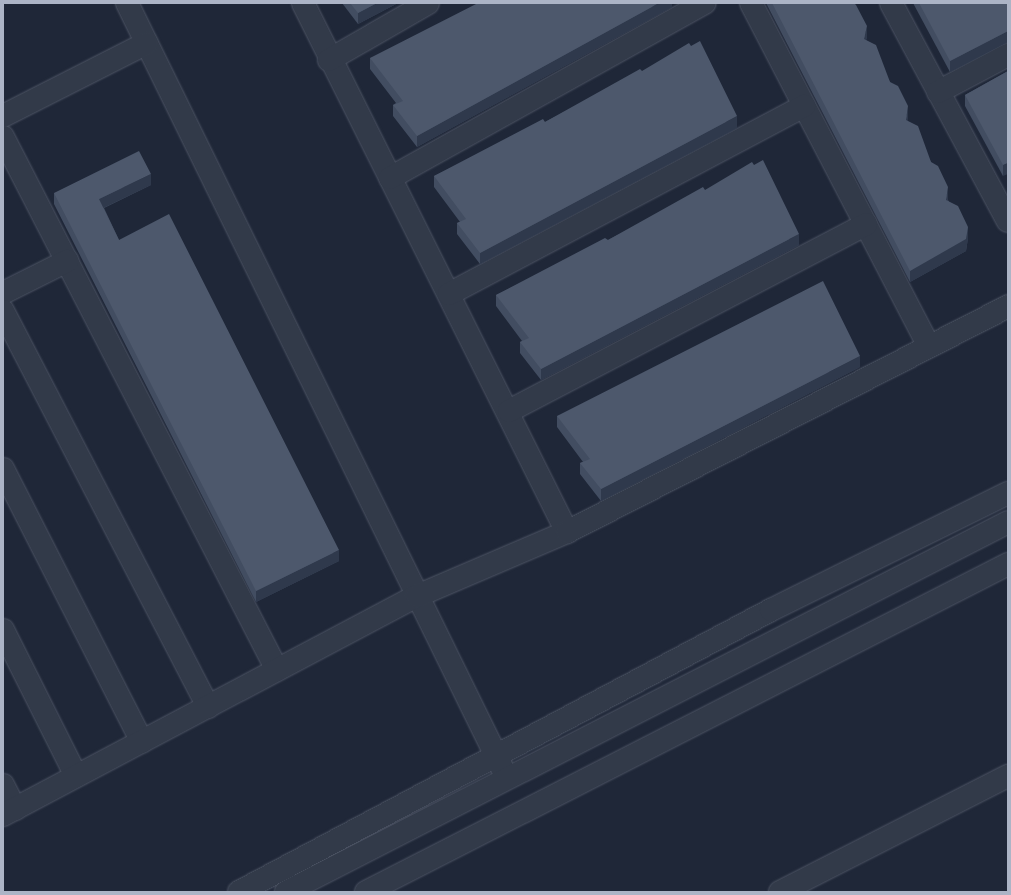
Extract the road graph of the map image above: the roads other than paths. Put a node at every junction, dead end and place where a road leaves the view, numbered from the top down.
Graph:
1 (127, 3) edge
2 (303, 3) edge
3 (428, 3) edge
4 (704, 3) edge
5 (751, 3) edge
6 (891, 3) edge
7 (146, 43) junction
8 (1008, 55) edge
9 (329, 60) junction
10 (938, 92) junction
11 (804, 106) junction
12 (3, 116) edge
13 (3, 137) edge
14 (390, 178) junction
15 (1000, 186) edge
16 (1008, 221) edge
17 (866, 224) junction
18 (67, 261) junction
19 (3, 293) edge
20 (449, 294) junction
21 (1008, 306) edge
22 (3, 311) edge
23 (929, 346) junction
24 (509, 410) junction
25 (3, 469) edge
26 (1008, 493) edge
27 (1008, 522) edge
28 (567, 532) junction
29 (1008, 564) edge
30 (417, 596) junction
31 (3, 630) edge
32 (277, 670) junction
33 (208, 707) junction
34 (142, 742) junction
35 (496, 758) junction
36 (76, 776) junction
37 (1008, 776) edge
38 (507, 778) junction
39 (3, 785) edge
40 (9, 812) edge
41 (239, 892) edge
42 (286, 892) edge
43 (366, 892) edge
44 (780, 892) edge

1 - 7 street
2 - 9 street
3 - 9 street
4 - 14 street
5 - 11 street
6 - 10 street
7 - 12 street
7 - 30 street
8 - 10 street
9 - 14 street
10 - 15 street
11 - 17 street
11 - 20 street
13 - 18 street
14 - 20 street
15 - 16 street
17 - 23 street
17 - 24 street
18 - 19 street
18 - 32 street
20 - 24 street
21 - 23 street
22 - 33 street
23 - 28 street
24 - 28 street
25 - 34 street
26 - 35 street
27 - 38 street
28 - 30 street
29 - 43 street
30 - 32 street
30 - 35 street
31 - 36 street
32 - 33 street
33 - 34 street
34 - 36 street
35 - 38 street
35 - 41 street
36 - 40 street
37 - 44 street
38 - 42 street
39 - 40 street

